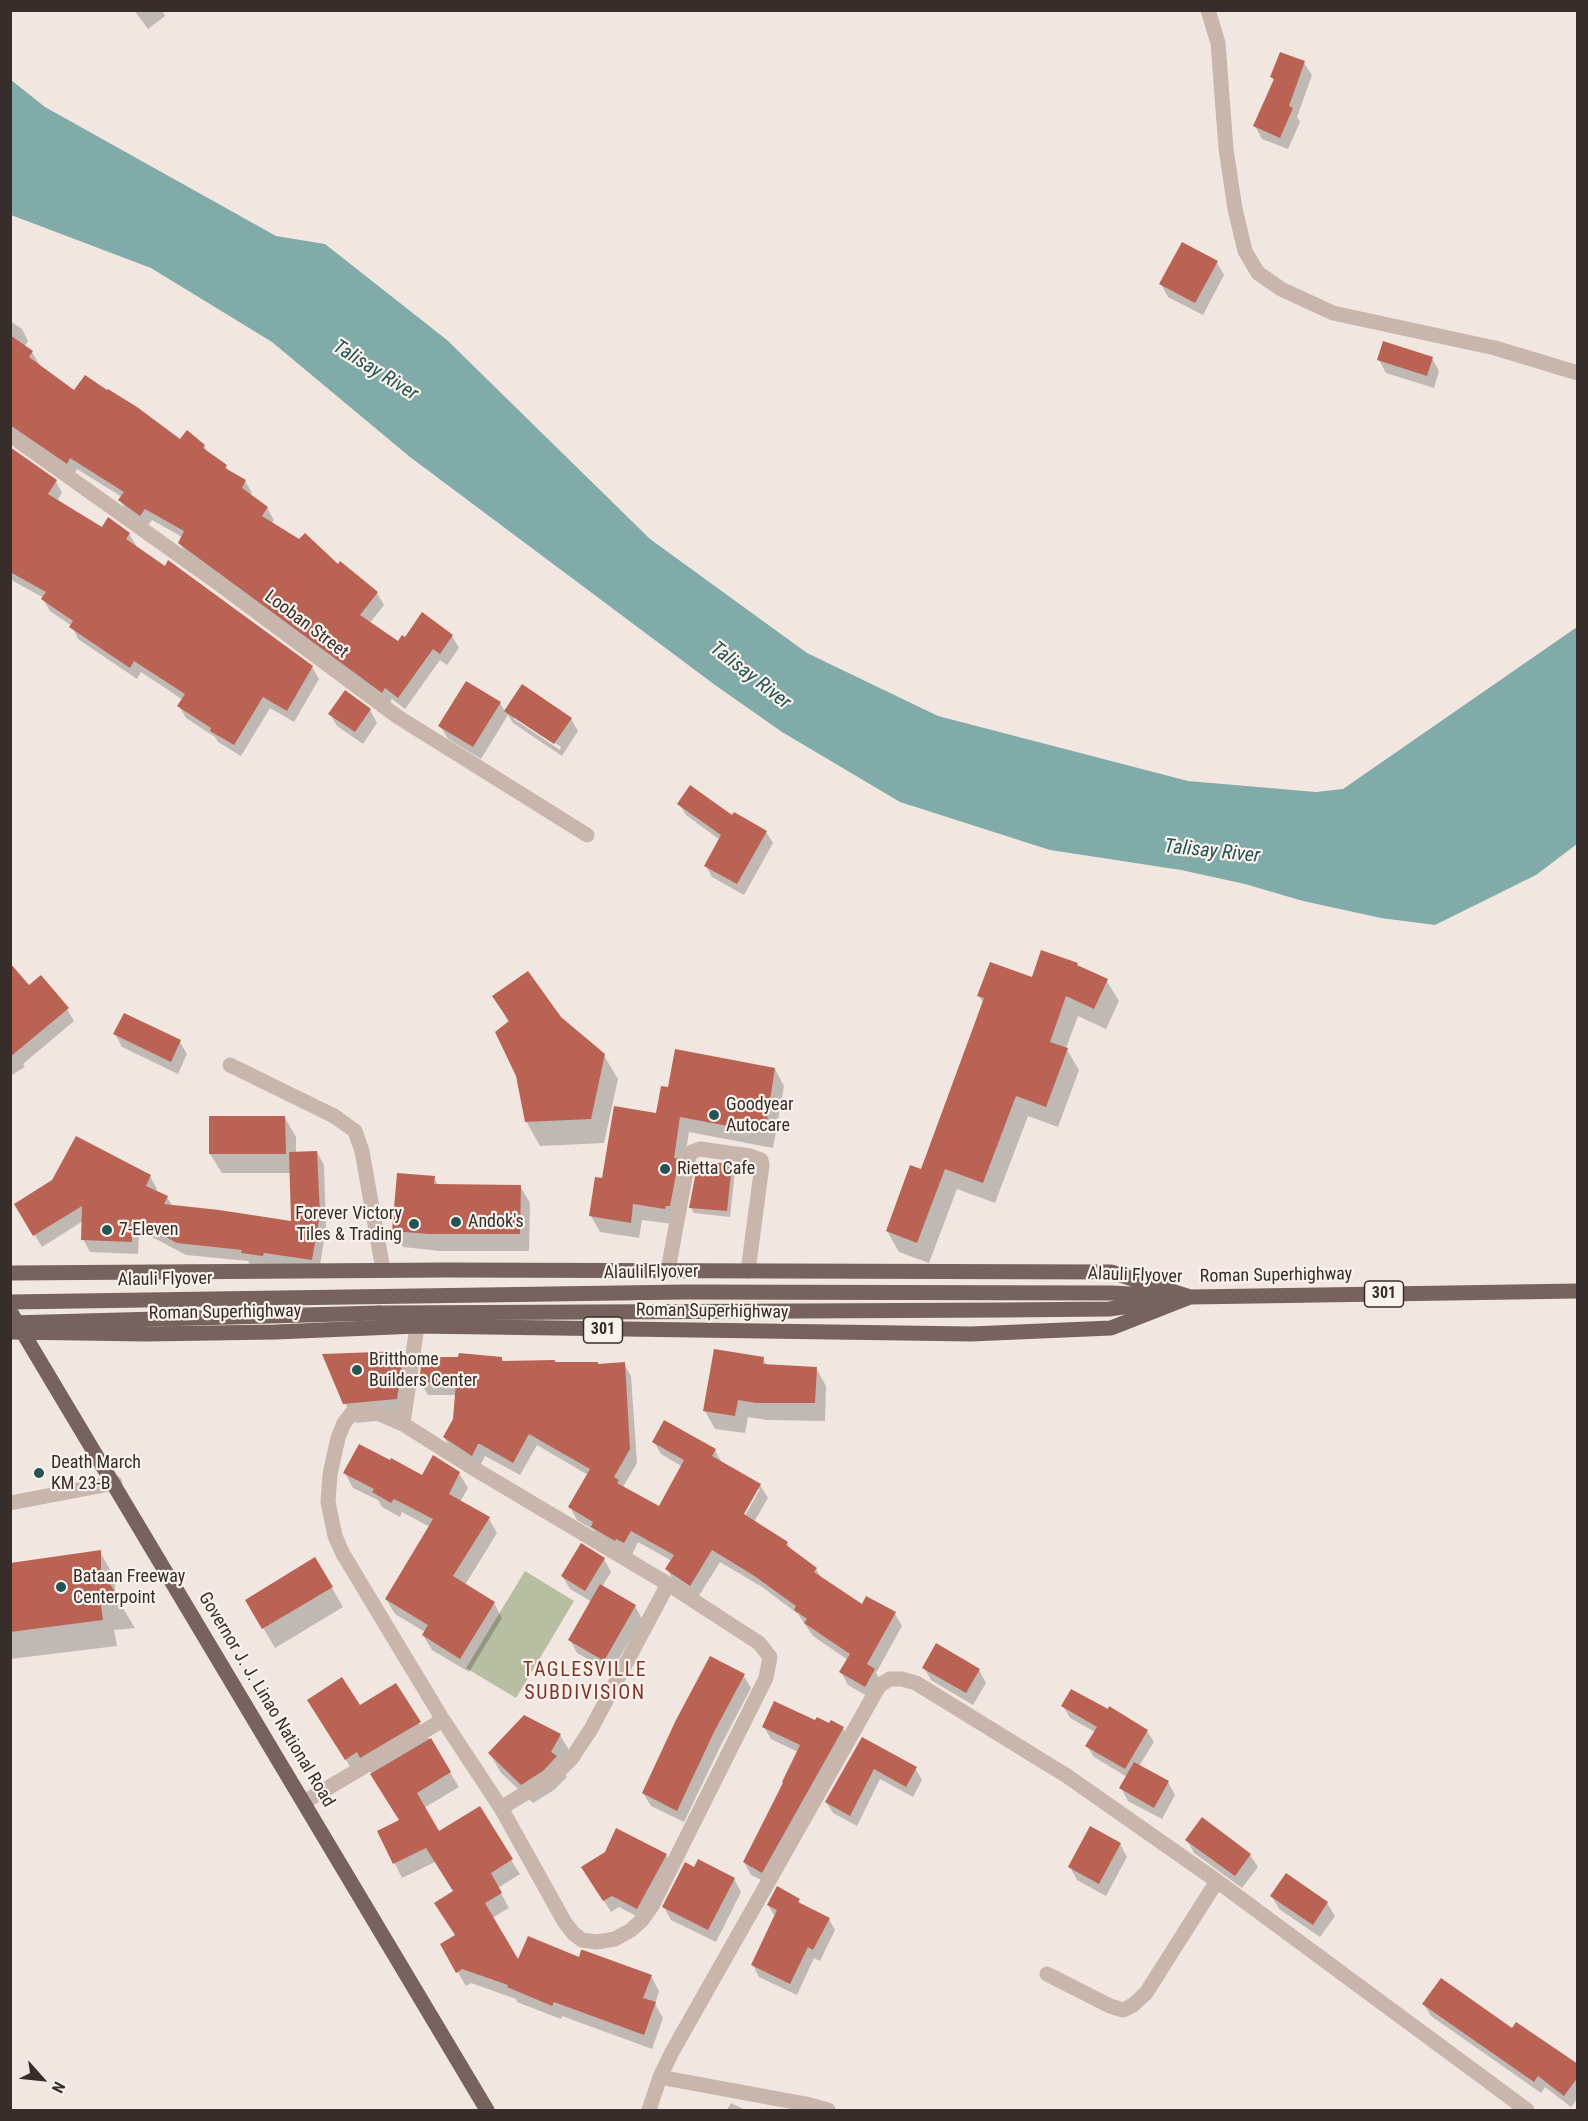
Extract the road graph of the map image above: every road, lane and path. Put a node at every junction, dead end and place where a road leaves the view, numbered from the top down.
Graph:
1 (1208, 10) edge
2 (1578, 373) edge
3 (10, 435) edge
4 (587, 835) dead end
5 (230, 1065) dead end
6 (383, 1270) junction
7 (668, 1270) junction
8 (748, 1270) junction
9 (10, 1273) edge
10 (1578, 1291) edge
11 (1190, 1297) junction
12 (10, 1302) edge
13 (10, 1311) edge
14 (417, 1326) junction
15 (14, 1329) edge
16 (403, 1424) junction
17 (115, 1484) junction
18 (10, 1503) edge
19 (669, 1584) junction
20 (442, 1720) junction
21 (304, 1802) junction
22 (501, 1808) junction
23 (1217, 1881) junction
24 (1047, 1974) dead end
25 (660, 2077) junction
26 (487, 2110) edge
27 (649, 2110) edge
28 (828, 2110) edge
29 (1527, 2110) edge

1 - 2 street
3 - 4 street, Looban Street
5 - 6 street
6 - 7 main road, Roman Superhighway / 301
6 - 9 main road, Roman Superhighway / 301
7 - 8 main road, Roman Superhighway / 301
7 - 8 street
8 - 11 main road, Roman Superhighway / 301
10 - 11 main road, Roman Superhighway / 301
11 - 12 main road, Alauli Flyover
11 - 14 main road, Roman Superhighway / 301
11 - 15 main road, Alauli Flyover, bridge
13 - 15 main road, Governor J. J. Linao National Road
14 - 15 main road, Roman Superhighway / 301
14 - 16 street
15 - 17 main road, Governor J. J. Linao National Road
16 - 19 street
16 - 20 street
17 - 18 street
17 - 21 main road, Governor J. J. Linao National Road
19 - 22 street
19 - 22 street
20 - 21 street
20 - 22 street
21 - 26 main road, Governor J. J. Linao National Road
23 - 24 street
23 - 25 street
23 - 29 street
25 - 27 street
25 - 28 street

